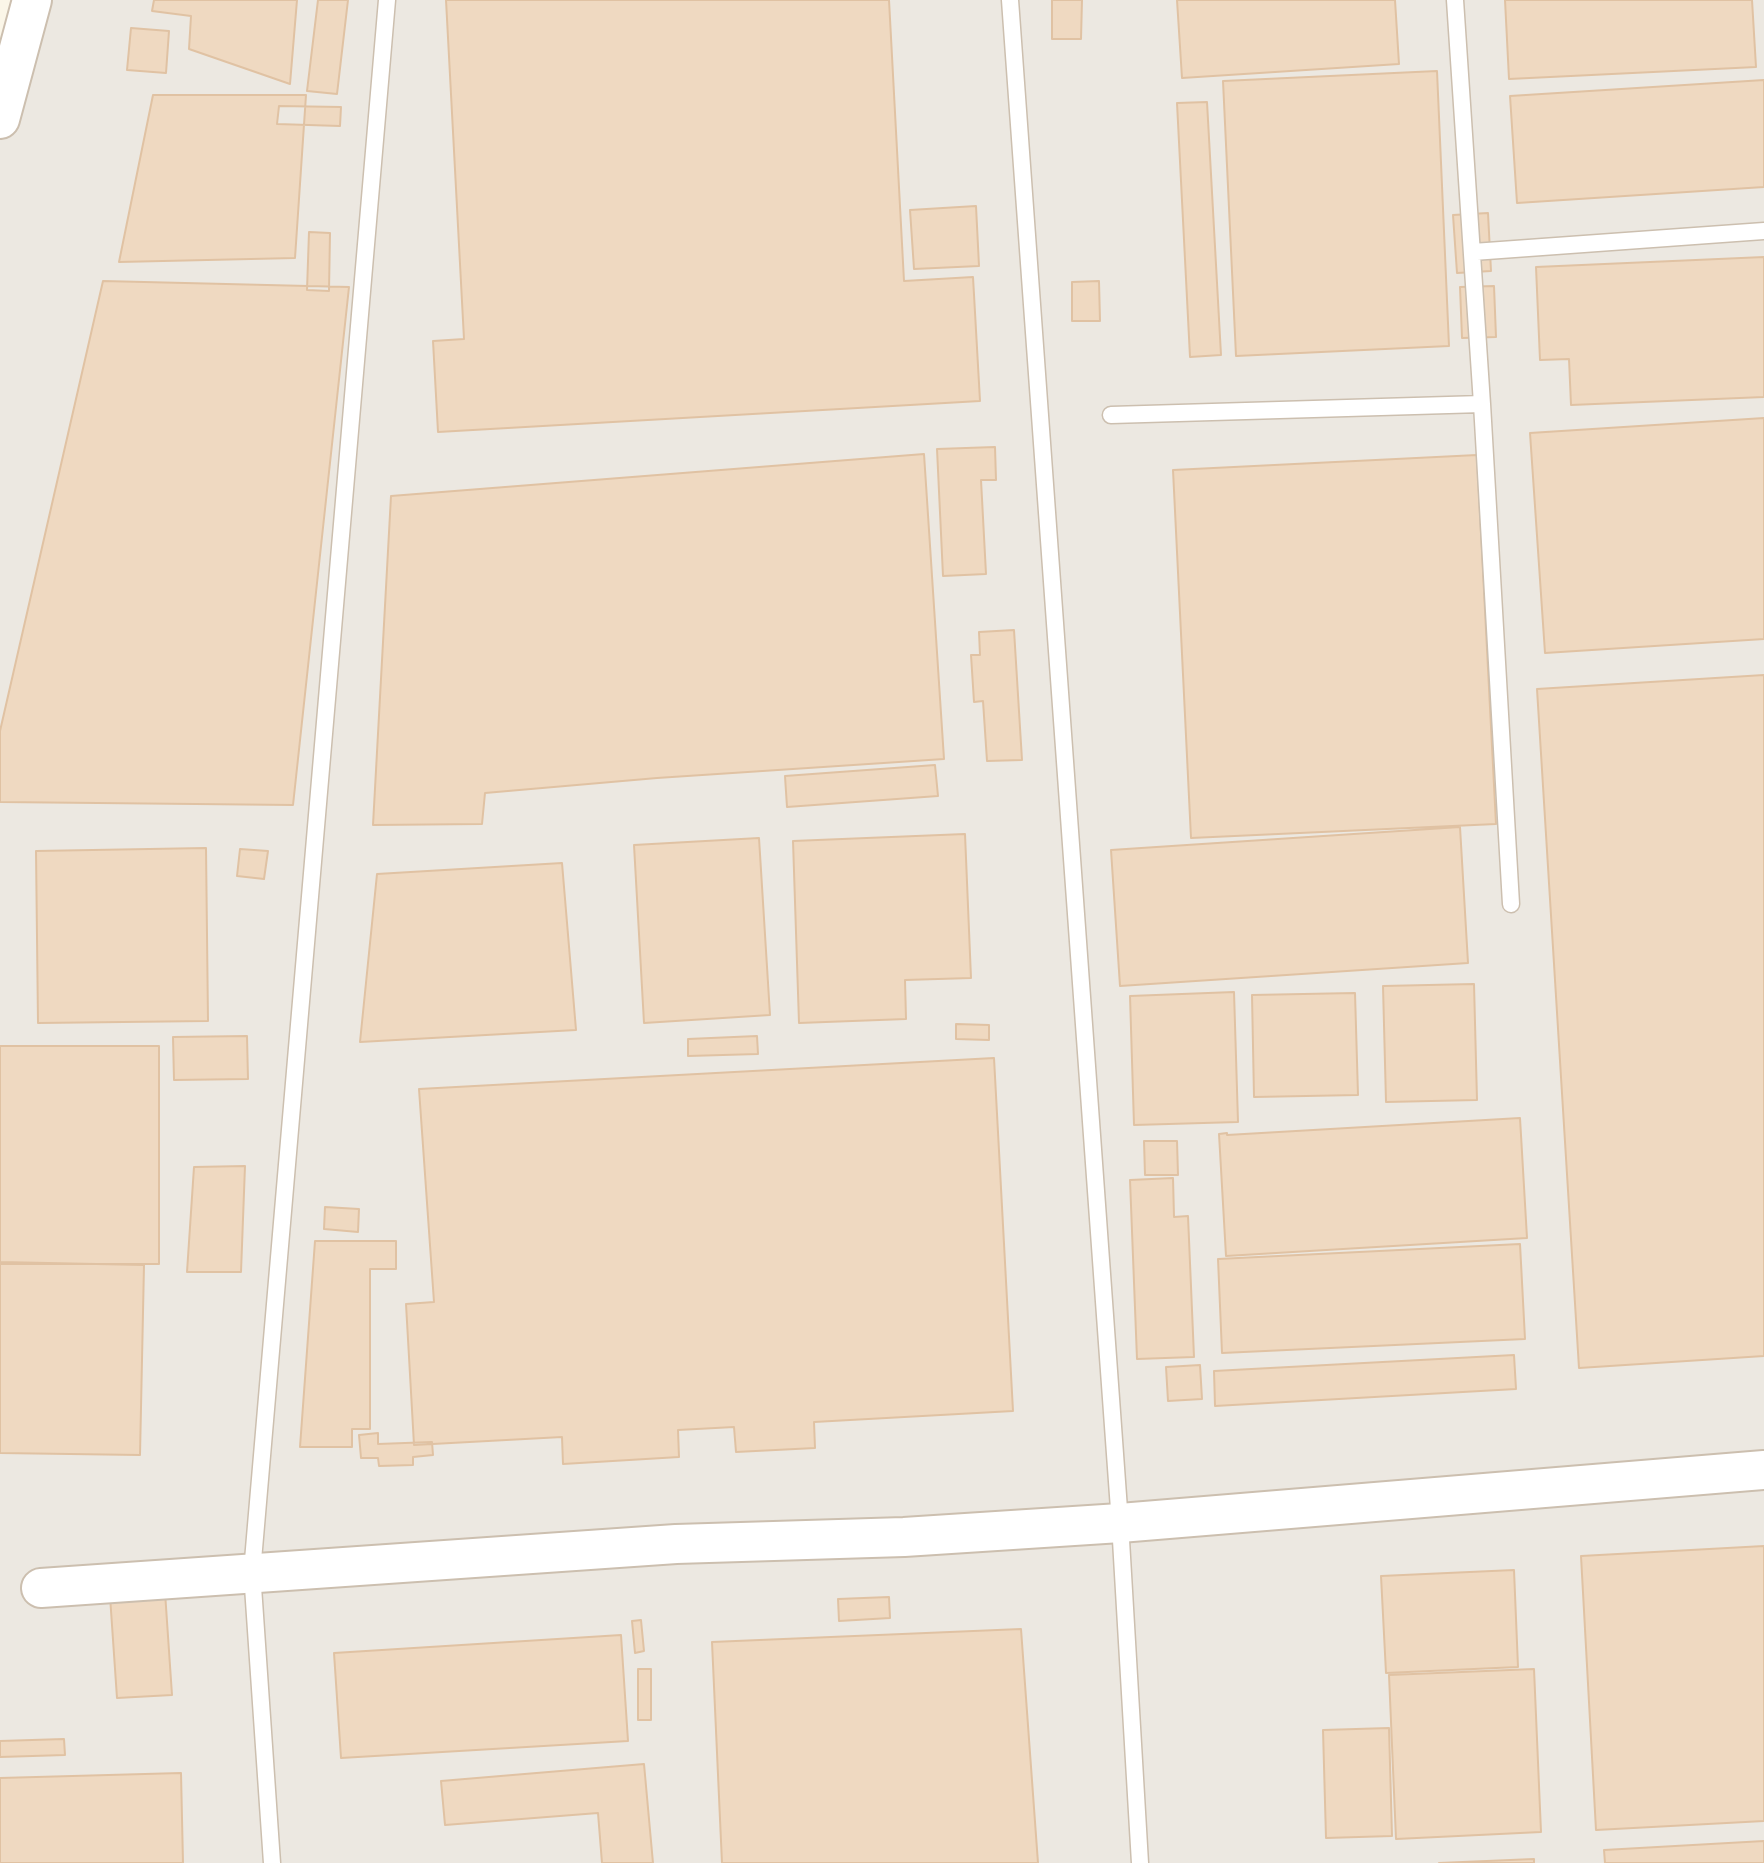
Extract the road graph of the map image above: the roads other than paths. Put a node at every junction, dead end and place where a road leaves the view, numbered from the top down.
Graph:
1 (32, 0) edge
2 (387, 0) edge
3 (1010, 0) edge
4 (1455, 0) edge
5 (0, 119) edge
6 (1764, 231) edge
7 (1473, 252) junction
8 (1482, 404) junction
9 (1111, 415) dead end
10 (1511, 904) dead end
11 (1764, 1470) edge
12 (1120, 1523) junction
13 (251, 1572) junction
14 (41, 1588) dead end
15 (272, 1863) edge
16 (1140, 1863) edge

1 - 5 street
2 - 13 lane
3 - 12 lane
4 - 7 lane
6 - 7 lane
7 - 8 lane
8 - 9 lane
8 - 10 lane
11 - 12 street
12 - 13 street
12 - 16 lane
13 - 14 street
13 - 15 lane

